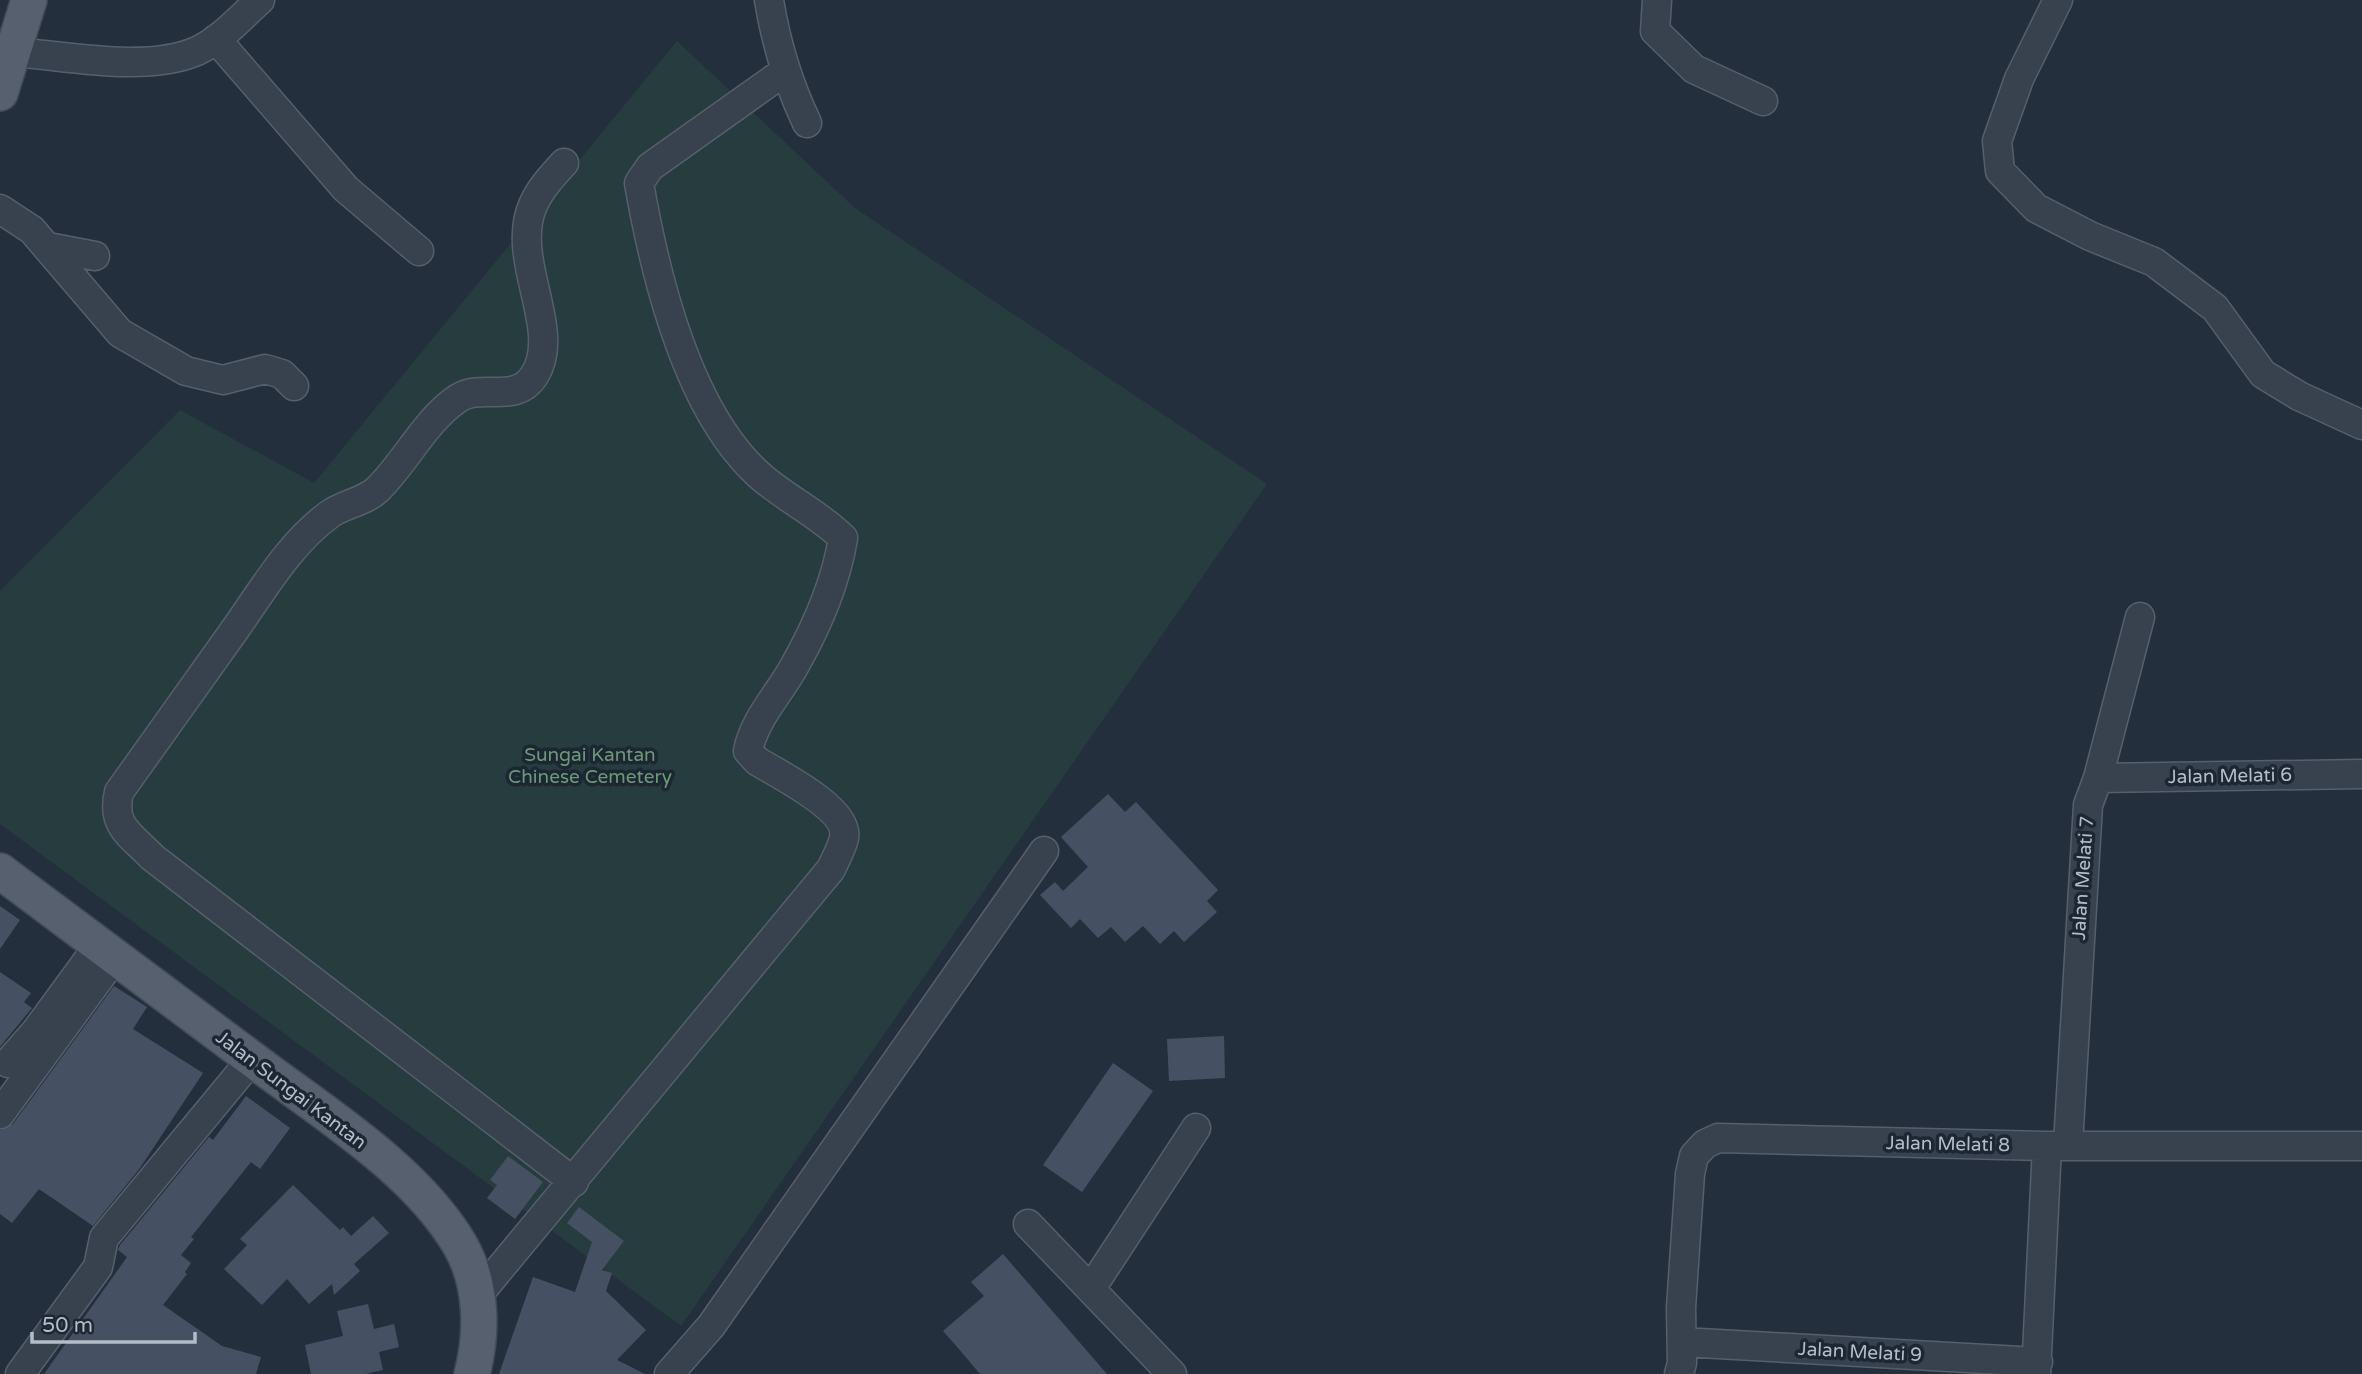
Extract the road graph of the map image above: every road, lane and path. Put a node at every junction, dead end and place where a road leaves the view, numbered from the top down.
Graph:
1 (260, 0) edge
2 (769, 0) edge
3 (1657, 0) edge
4 (2058, 0) edge
5 (17, 22) edge
6 (216, 39) junction
7 (785, 71) junction
8 (0, 93) edge
9 (1763, 101) dead end
10 (807, 123) dead end
11 (564, 163) dead end
12 (0, 209) edge
13 (48, 247) junction
14 (419, 251) dead end
15 (95, 256) dead end
16 (294, 386) dead end
17 (2362, 425) edge
18 (2140, 617) dead end
19 (2362, 774) edge
20 (2098, 778) junction
21 (1044, 851) dead end
22 (0, 871) edge
23 (107, 951) junction
24 (252, 1059) junction
25 (8, 1063) dead end
26 (0, 1114) edge
27 (1196, 1128) dead end
28 (2058, 1146) junction
29 (2362, 1146) edge
30 (574, 1182) junction
31 (1028, 1224) dead end
32 (1092, 1287) junction
33 (478, 1295) junction
34 (1682, 1342) junction
35 (2037, 1368) edge
36 (20, 1374) edge
37 (472, 1374) edge
38 (669, 1374) edge
39 (1172, 1374) edge
40 (1679, 1374) edge

1 - 6 street
2 - 7 street
3 - 9 street
4 - 17 street
5 - 6 street
5 - 8 main road
6 - 14 street
7 - 10 street
7 - 30 street
11 - 30 street
12 - 13 street
13 - 15 street
13 - 16 street
18 - 20 street, Jalan Melati 7
19 - 20 street, Jalan Melati 6
20 - 28 street, Jalan Melati 7
21 - 38 street
22 - 23 main road, Jalan Sungai Kantan
23 - 24 main road, Jalan Sungai Kantan
23 - 25 street
23 - 26 street
24 - 33 main road, Jalan Sungai Kantan
24 - 36 street
27 - 32 street
28 - 29 street, Jalan Melati 8
28 - 34 street, Jalan Melati 8
28 - 35 street, Jalan Melati 9
30 - 33 street
31 - 32 street
32 - 39 street
33 - 37 main road, Jalan Sungai Kantan
34 - 35 street, Jalan Melati 9
34 - 40 street, Jalan Melati 8

